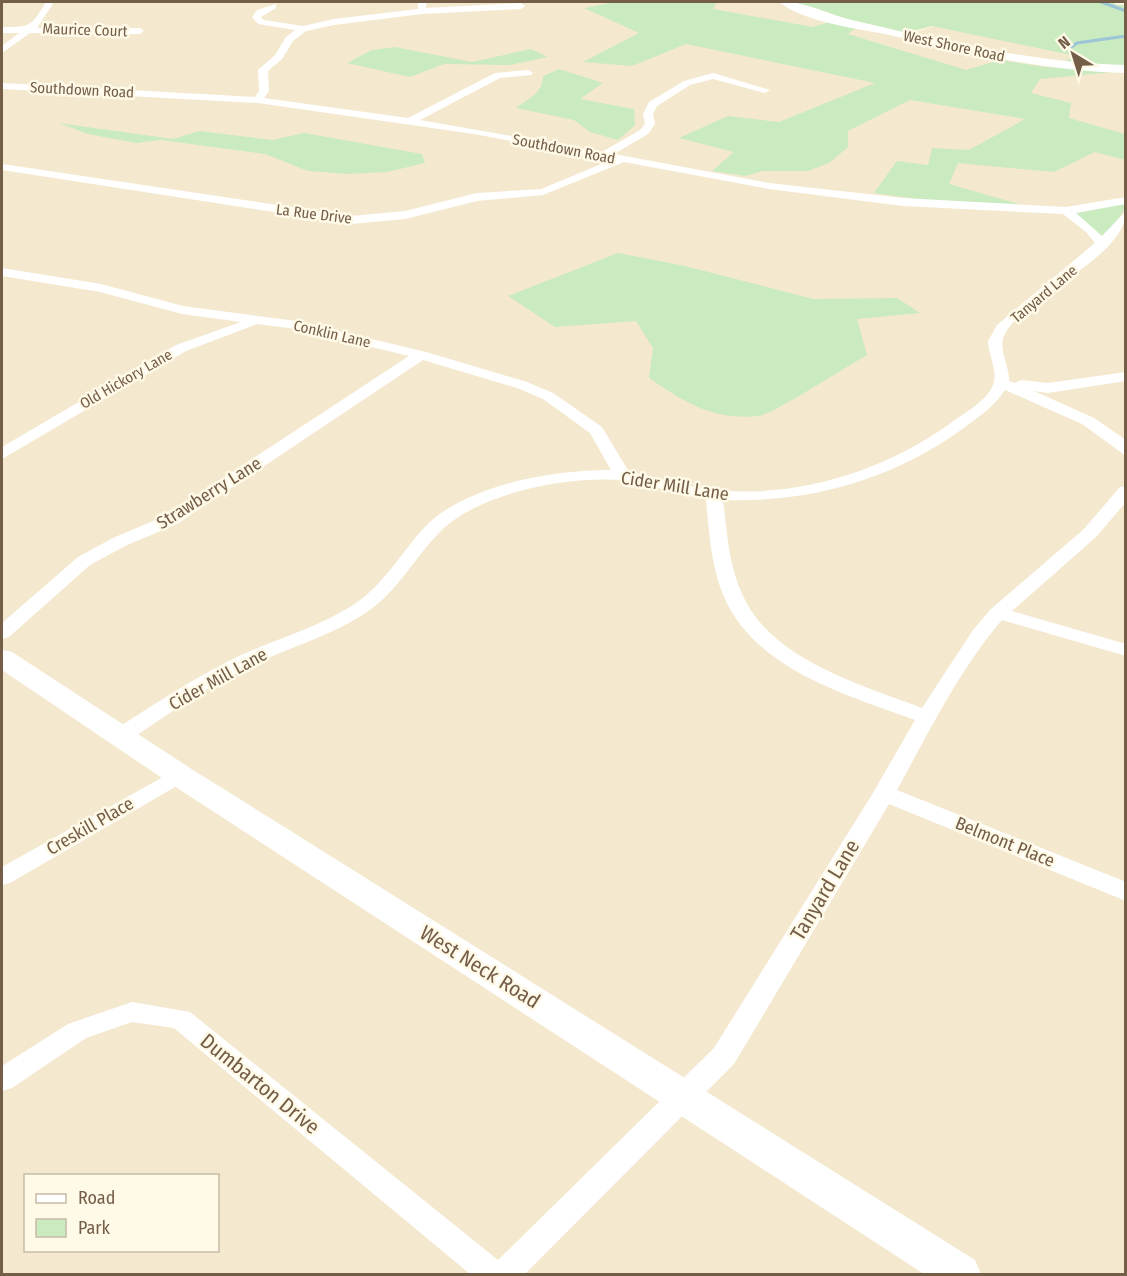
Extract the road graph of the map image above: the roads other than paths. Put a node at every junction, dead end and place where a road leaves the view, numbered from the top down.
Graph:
1 (50, 2) edge
2 (786, 2) edge
3 (273, 6) dead end
4 (422, 6) edge
5 (521, 6) dead end
6 (30, 28) junction
7 (303, 29) junction
8 (2, 30) edge
9 (140, 31) dead end
10 (2, 50) edge
11 (1125, 69) edge
12 (528, 73) dead end
13 (2, 86) edge
14 (765, 90) dead end
15 (258, 100) junction
16 (411, 122) junction
17 (602, 156) junction
18 (620, 160) junction
19 (2, 167) edge
20 (1125, 200) edge
21 (1066, 211) junction
22 (1125, 214) edge
23 (1103, 245) junction
24 (2, 272) edge
25 (258, 320) junction
26 (421, 355) junction
27 (1125, 376) edge
28 (999, 389) junction
29 (1125, 451) edge
30 (2, 454) edge
31 (623, 476) junction
32 (1125, 491) edge
33 (714, 495) junction
34 (998, 613) junction
35 (2, 633) edge
36 (1125, 650) edge
37 (2, 658) edge
38 (927, 717) junction
39 (120, 736) junction
40 (178, 775) junction
41 (884, 793) junction
42 (2, 877) edge
43 (1125, 892) edge
44 (2, 1080) edge
45 (682, 1095) junction
46 (492, 1275) edge
47 (505, 1275) edge
48 (960, 1275) edge

1 - 6 street
2 - 11 street, West Shore Road
3 - 7 street
4 - 5 street
4 - 7 street
6 - 8 street, Maurice Court
6 - 9 street, Maurice Court
6 - 10 street
7 - 15 street
12 - 16 street
13 - 15 street, Southdown Road
14 - 17 street
15 - 16 street, Southdown Road
16 - 17 street, Southdown Road
17 - 18 street, Southdown Road
18 - 19 street, La Rue Drive
18 - 21 street, Southdown Road
20 - 21 street, Southdown Road
21 - 23 street
22 - 23 street, Tanyard Lane
23 - 28 street, Tanyard Lane
24 - 25 street, Conklin Lane
25 - 26 street, Conklin Lane
25 - 30 street, Old Hickory Lane
26 - 31 street, Conklin Lane
26 - 35 street, Strawberry Lane
27 - 28 street
28 - 29 street
28 - 33 street, Cider Mill Lane
31 - 33 street, Cider Mill Lane
31 - 39 street, Cider Mill Lane
32 - 34 street, Tanyard Lane
33 - 38 street
34 - 36 street
34 - 38 street, Tanyard Lane
37 - 39 street, West Neck Road
38 - 41 street, Tanyard Lane
39 - 40 street, West Neck Road
40 - 42 street, Creskill Place
40 - 45 street, West Neck Road
41 - 43 street, Belmont Place
41 - 45 street, Tanyard Lane
44 - 46 street, Dumbarton Drive
45 - 47 street, Tanyard Lane
45 - 48 street, West Neck Road

